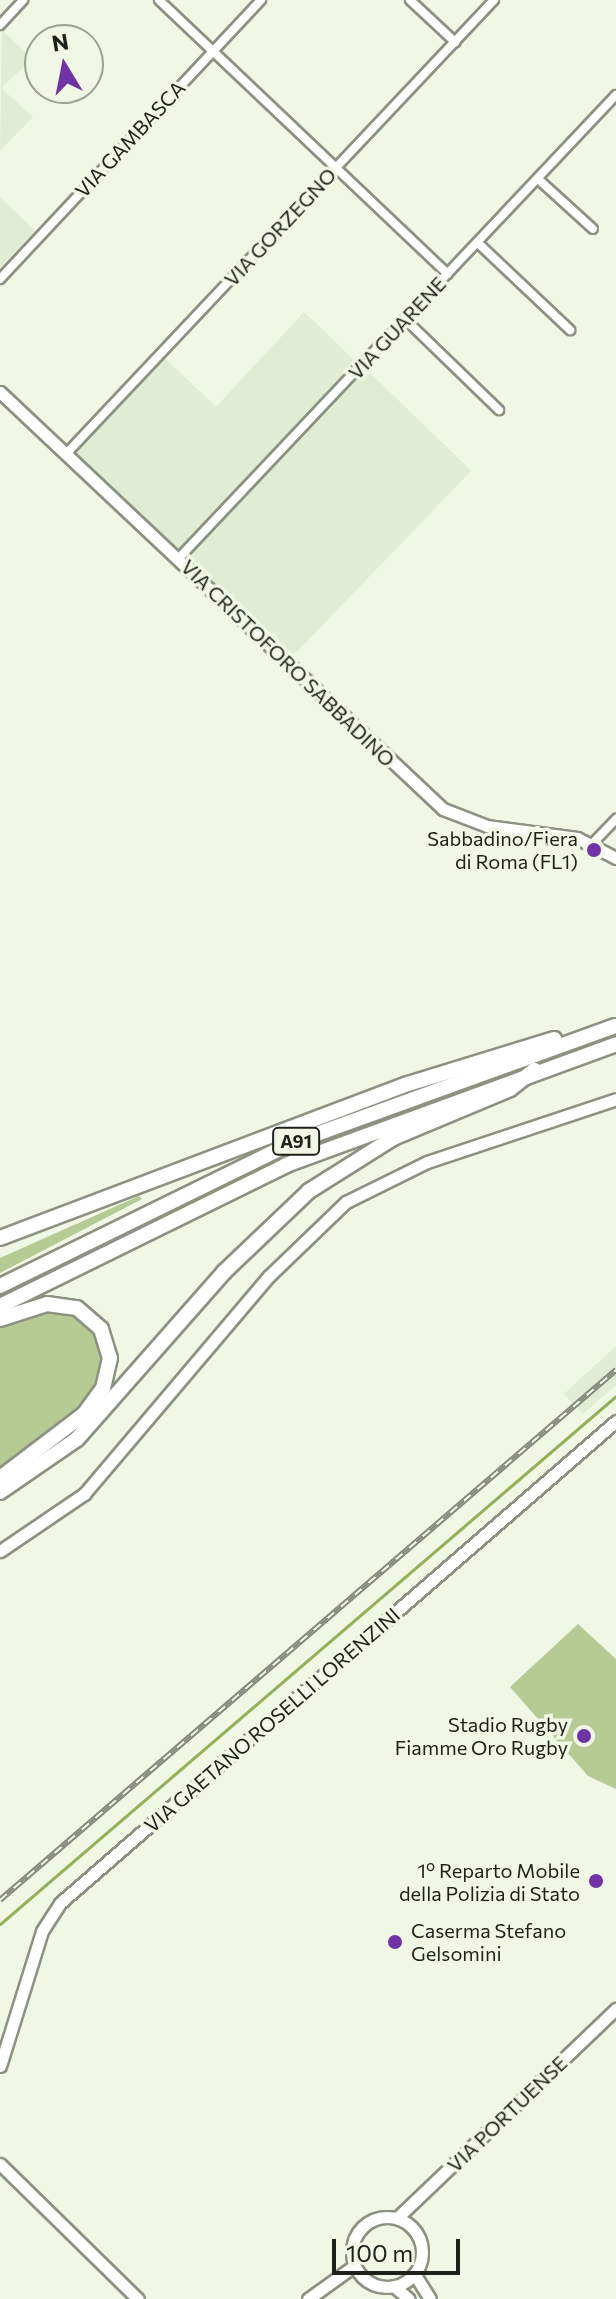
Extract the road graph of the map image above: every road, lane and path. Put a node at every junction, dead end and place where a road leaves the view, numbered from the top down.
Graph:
1 (23, 0) edge
2 (159, 0) edge
3 (261, 0) edge
4 (410, 0) edge
5 (494, 0) edge
6 (0, 25) edge
7 (455, 42) junction
8 (213, 51) junction
9 (616, 95) edge
10 (335, 168) junction
11 (538, 179) junction
12 (593, 229) dead end
13 (478, 243) junction
14 (448, 274) junction
15 (0, 279) edge
16 (405, 319) junction
17 (570, 330) dead end
18 (0, 392) edge
19 (499, 410) dead end
20 (66, 454) junction
21 (178, 559) junction
22 (616, 819) edge
23 (592, 844) junction
24 (616, 858) edge
25 (611, 1028) edge
26 (616, 1044) edge
27 (534, 1070) junction
28 (616, 1099) edge
29 (0, 1238) edge
30 (0, 1286) edge
31 (0, 1306) edge
32 (0, 1319) edge
33 (616, 1421) edge
34 (0, 1478) edge
35 (0, 1492) edge
36 (0, 1551) edge
37 (616, 2009) edge
38 (0, 2066) edge
39 (0, 2164) edge
40 (397, 2218) junction
41 (354, 2266) junction
42 (415, 2275) junction
43 (395, 2287) junction
44 (138, 2299) edge
45 (308, 2299) edge
46 (409, 2299) edge
47 (430, 2299) edge

1 - 6 street
2 - 8 street
3 - 8 street, VIA GAMBASCA
4 - 7 street
5 - 7 street, VIA GORZEGNO
7 - 10 street, VIA GORZEGNO
8 - 10 street
8 - 15 street, VIA GAMBASCA
9 - 11 street, VIA GUARENE
10 - 14 street
10 - 20 street, VIA GORZEGNO
11 - 12 street
11 - 13 street, VIA GUARENE
13 - 14 street, VIA GUARENE
13 - 17 street
14 - 16 street, VIA GUARENE
16 - 19 street
16 - 21 street, VIA GUARENE
18 - 20 street, VIA CRISTOFORO SABBADINO
20 - 21 street, VIA CRISTOFORO SABBADINO
21 - 23 street, VIA CRISTOFORO SABBADINO
22 - 23 street
23 - 24 street, VIA CRISTOFORO SABBADINO
25 - 29 highway
25 - 30 highway, A91
26 - 27 highway, A91
27 - 31 highway, A91
27 - 35 highway
28 - 36 street
32 - 34 highway
33 - 38 street, VIA GAETANO ROSELLI LORENZINI
37 - 40 street, VIA PORTUENSE
39 - 44 street
40 - 41 street
40 - 42 street
41 - 43 street
41 - 45 street
42 - 43 street
42 - 47 street
43 - 46 street

